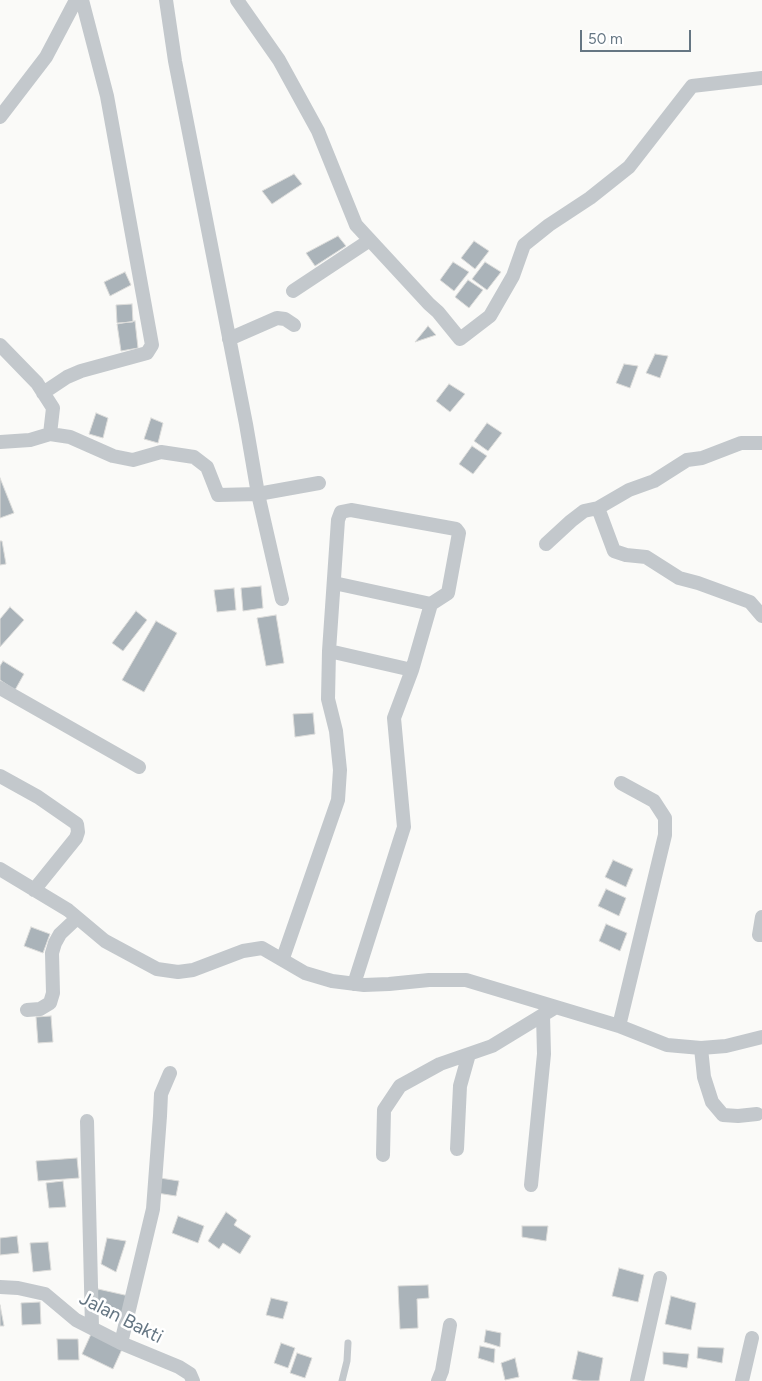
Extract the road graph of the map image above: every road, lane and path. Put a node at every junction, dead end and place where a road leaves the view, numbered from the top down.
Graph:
1 (76, 0) edge
2 (82, 0) edge
3 (166, 0) edge
4 (237, 0) edge
5 (762, 78) edge
6 (0, 117) edge
7 (370, 240) junction
8 (293, 291) dead end
9 (294, 325) dead end
10 (229, 338) junction
11 (0, 346) edge
12 (43, 393) junction
13 (50, 434) junction
14 (0, 442) edge
15 (762, 444) edge
16 (319, 483) dead end
17 (258, 494) junction
18 (598, 508) junction
19 (546, 544) dead end
20 (334, 583) junction
21 (282, 599) dead end
22 (431, 604) junction
23 (762, 616) edge
24 (329, 651) junction
25 (412, 670) junction
26 (0, 688) edge
27 (139, 767) dead end
28 (0, 776) edge
29 (621, 783) dead end
30 (2, 875) edge
31 (34, 890) junction
32 (762, 917) edge
33 (77, 918) junction
34 (762, 935) edge
35 (283, 958) junction
36 (354, 984) junction
37 (556, 1007) junction
38 (27, 1010) dead end
39 (543, 1015) junction
40 (620, 1026) junction
41 (762, 1037) edge
42 (701, 1048) junction
43 (469, 1054) junction
44 (170, 1073) dead end
45 (757, 1114) dead end
46 (86, 1121) dead end
47 (456, 1149) dead end
48 (383, 1155) dead end
49 (531, 1184) dead end
50 (660, 1278) dead end
51 (0, 1287) edge
52 (450, 1325) dead end
53 (92, 1327) junction
54 (752, 1338) dead end
55 (121, 1343) junction
56 (348, 1344) dead end
57 (193, 1381) edge
58 (342, 1381) edge
59 (438, 1381) edge
60 (637, 1381) edge
61 (742, 1381) edge

1 - 6 street
2 - 12 street
3 - 10 street
4 - 7 street
5 - 7 street
7 - 8 street
9 - 10 street
10 - 17 street
11 - 12 street
12 - 13 street
13 - 14 street
13 - 17 street
15 - 18 street
16 - 17 street
17 - 21 street
18 - 19 street
18 - 23 street
20 - 22 street
20 - 22 street
20 - 24 street
22 - 25 street
24 - 25 street
24 - 35 street
25 - 36 street
26 - 27 street
28 - 31 street
29 - 40 street
30 - 31 street
31 - 33 street
32 - 34 street
33 - 35 street
33 - 38 street
35 - 36 street
36 - 37 street
37 - 39 street
37 - 40 street
39 - 43 street
39 - 49 street
40 - 42 street
41 - 42 street
42 - 45 street
43 - 47 street
43 - 48 street
44 - 55 street
46 - 53 street
50 - 60 street
51 - 53 street, Jalan Bakti
52 - 59 street
53 - 55 street, Jalan Bakti
54 - 61 street
55 - 57 street, Jalan Bakti
56 - 58 lane

